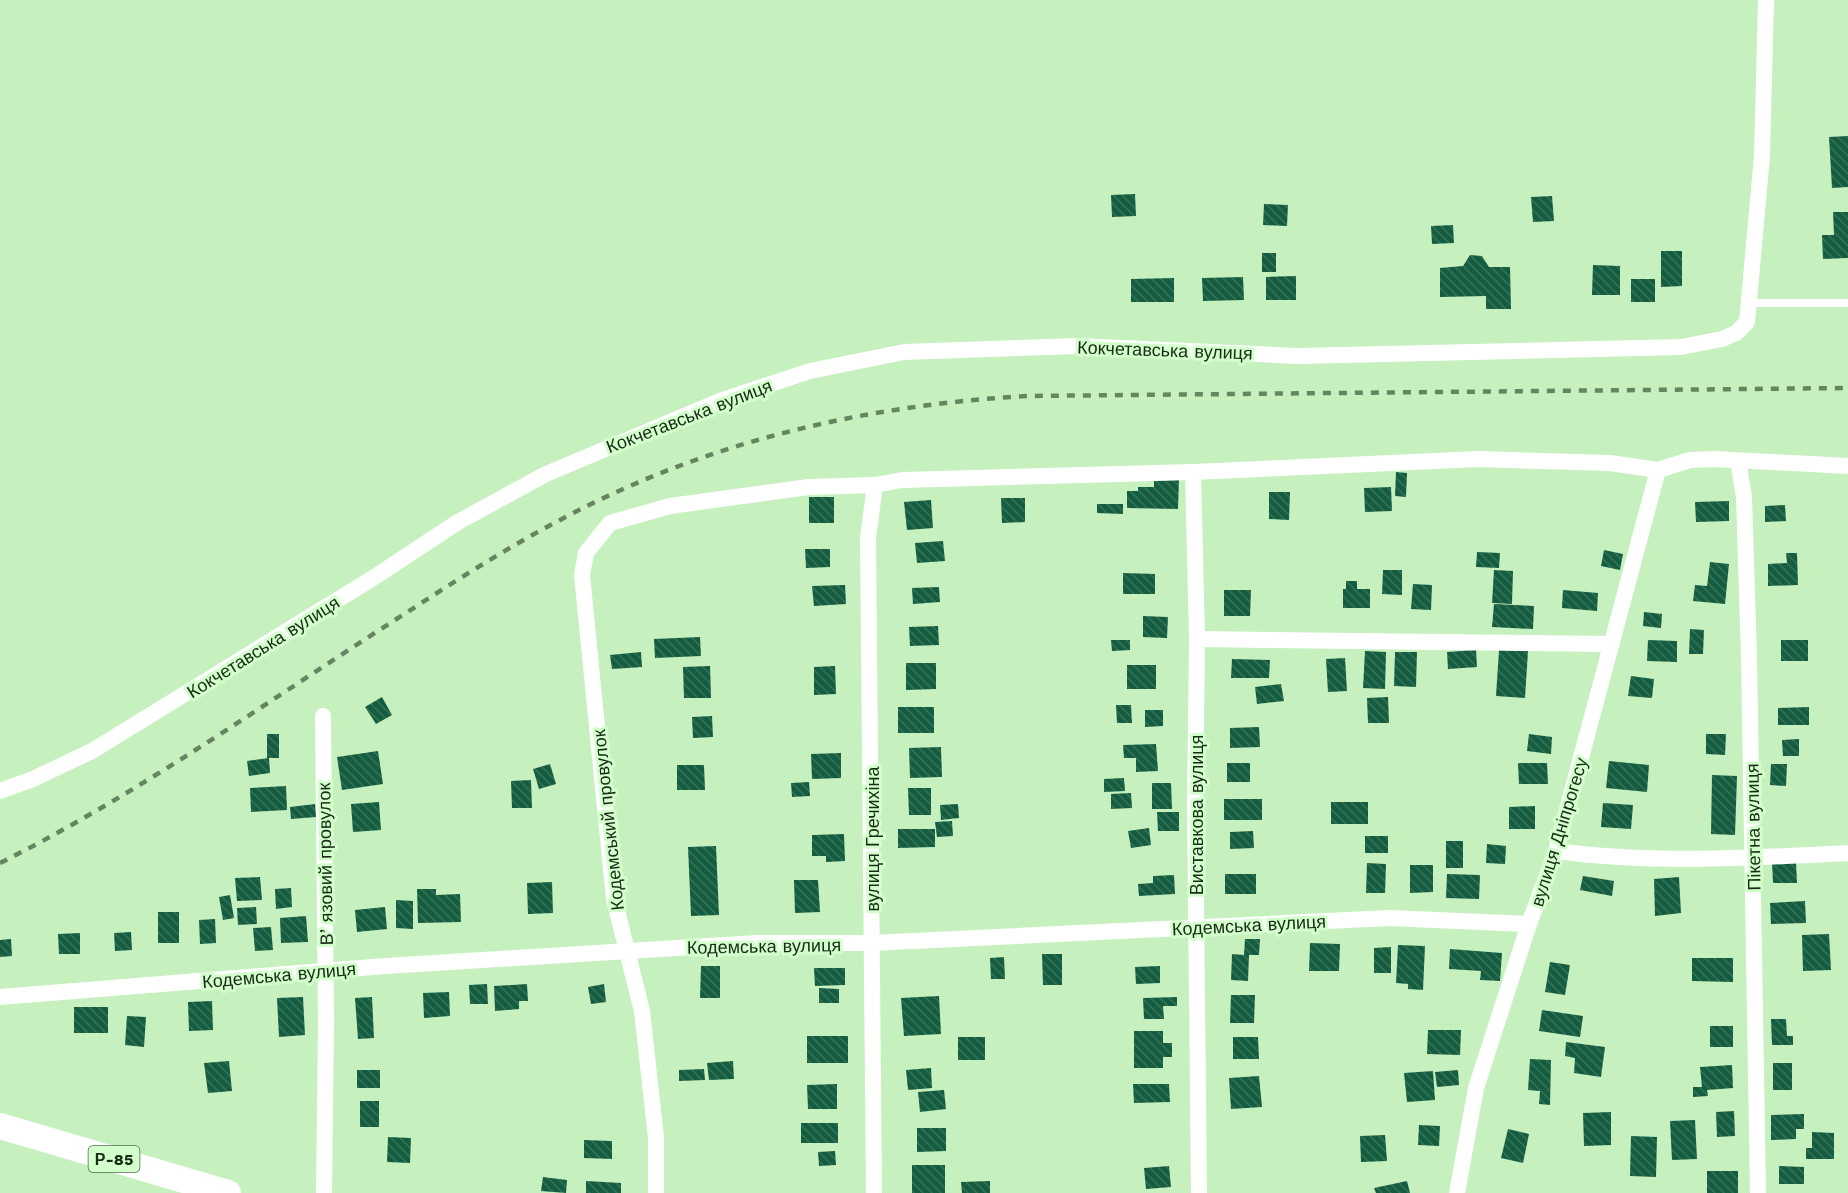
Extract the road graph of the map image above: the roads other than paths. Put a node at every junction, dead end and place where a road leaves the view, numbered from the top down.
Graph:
1 (1766, 0) edge
2 (1749, 303) junction
3 (1848, 303) edge
4 (1738, 461) junction
5 (1848, 466) edge
6 (1658, 470) junction
7 (1193, 472) junction
8 (875, 485) junction
9 (1197, 639) junction
10 (1612, 644) junction
11 (323, 716) dead end
12 (0, 791) edge
13 (1556, 851) junction
14 (1848, 853) edge
15 (1754, 858) junction
16 (1529, 924) junction
17 (1197, 927) junction
18 (871, 943) junction
19 (628, 950) junction
20 (326, 971) junction
21 (0, 997) edge
22 (0, 1126) edge
23 (228, 1193) edge
24 (324, 1193) edge
25 (656, 1193) edge
26 (874, 1193) edge
27 (1199, 1193) edge
28 (1457, 1193) edge
29 (1758, 1193) edge

1 - 2 street
2 - 3 lane
2 - 12 street, Кокчетавська вулиця
4 - 5 street
4 - 6 street
4 - 15 street, Пікетна вулиця
6 - 7 street
6 - 10 street, вулиця Дніпрогесу
7 - 8 street
7 - 9 street, Виставкова вулиця
8 - 18 street, вулиця Гречихіна
8 - 19 street, Кодемський провулок
9 - 10 street
9 - 17 street, Виставкова вулиця
10 - 13 street, вулиця Дніпрогесу
11 - 20 street, Вʼязовий провулок
13 - 15 street
13 - 16 street, вулиця Дніпрогесу
14 - 15 street
15 - 29 street, Пікетна вулиця
16 - 17 street, Кодемська вулиця
16 - 28 street, вулиця Дніпрогесу
17 - 18 street, Кодемська вулиця
17 - 27 street, Виставкова вулиця
18 - 19 street, Кодемська вулиця
18 - 26 street, вулиця Гречихіна
19 - 20 street, Кодемська вулиця
19 - 25 street, Кодемський провулок
20 - 21 street, Кодемська вулиця
20 - 24 street, Вʼязовий провулок
22 - 23 main road, Р-85

